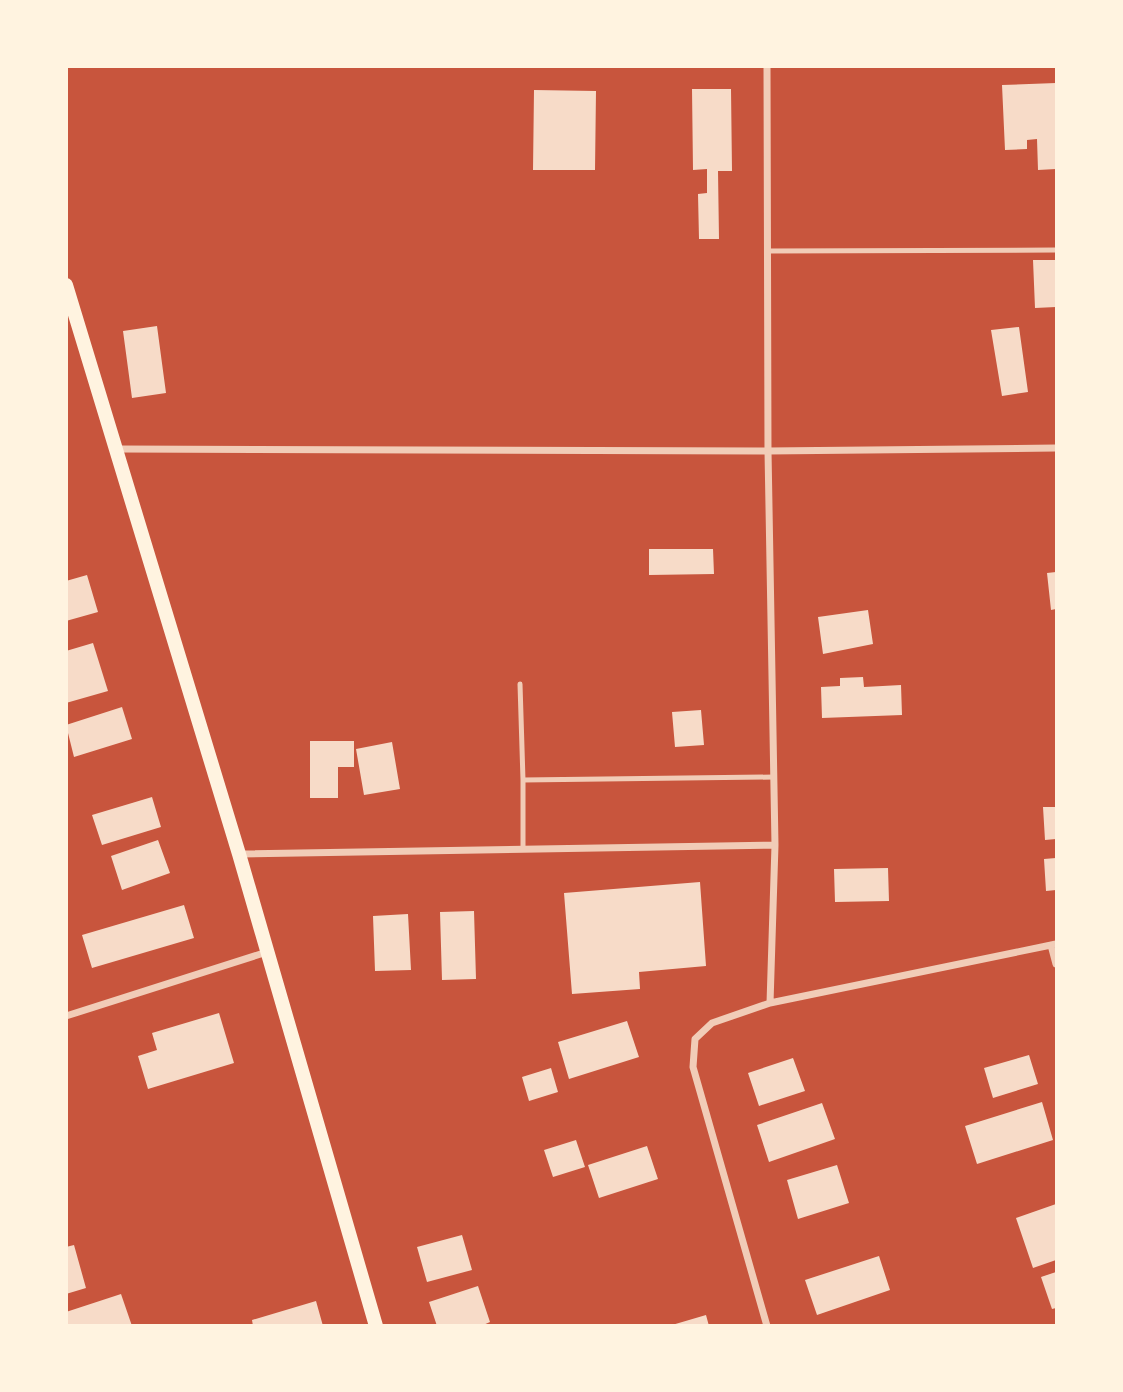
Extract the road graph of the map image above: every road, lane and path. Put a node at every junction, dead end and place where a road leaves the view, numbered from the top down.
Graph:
1 (767, 66) edge
2 (1056, 250) edge
3 (768, 251) junction
4 (66, 285) edge
5 (1056, 448) edge
6 (118, 449) junction
7 (768, 452) junction
8 (520, 684) dead end
9 (774, 777) junction
10 (523, 780) junction
11 (775, 845) junction
12 (523, 849) junction
13 (239, 854) junction
14 (1054, 944) edge
15 (268, 951) junction
16 (1056, 964) edge
17 (770, 1003) junction
18 (66, 1016) edge
19 (376, 1325) edge
20 (767, 1325) edge

1 - 3 street
2 - 3 lane
3 - 7 street
4 - 6 main road
5 - 7 street
6 - 7 street
6 - 13 main road
7 - 9 street
8 - 10 lane
9 - 10 lane
9 - 11 street
10 - 12 lane
11 - 12 street
11 - 17 street
12 - 13 street
13 - 15 main road
14 - 16 street
14 - 17 street
15 - 18 street
15 - 19 main road
17 - 20 street

